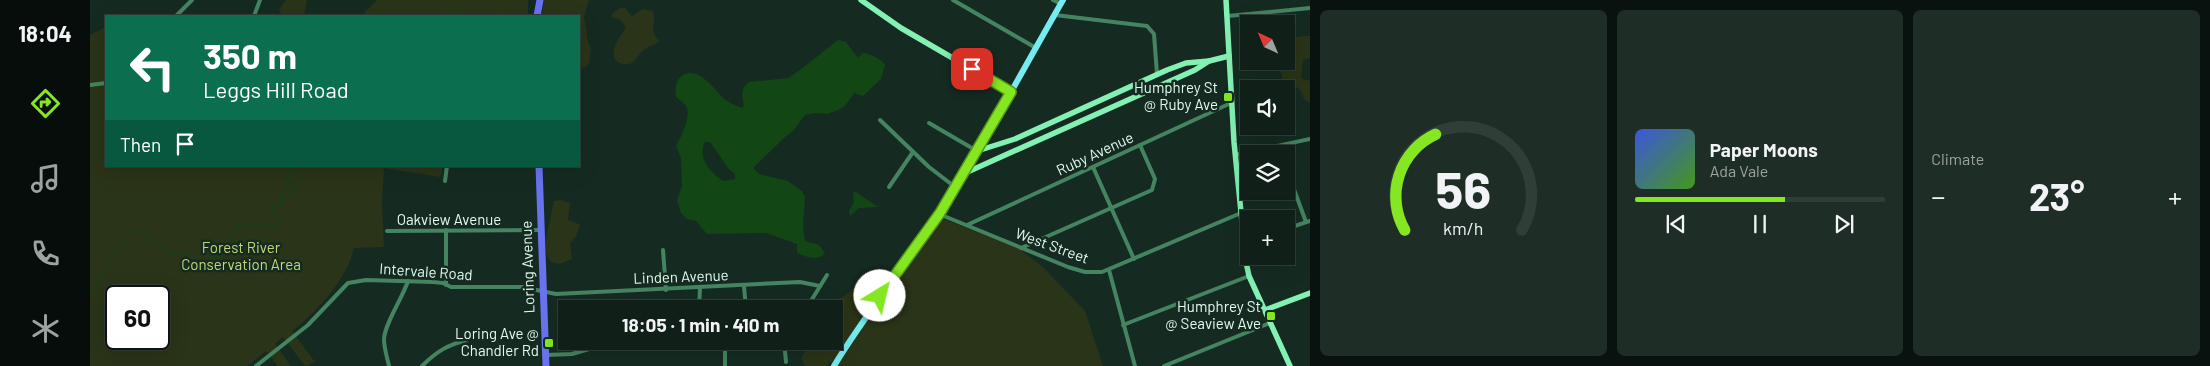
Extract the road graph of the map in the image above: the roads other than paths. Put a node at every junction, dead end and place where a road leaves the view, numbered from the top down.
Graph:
1 (192, 0) edge
2 (260, 0) edge
3 (540, 0) edge
4 (861, 0) edge
5 (953, 0) edge
6 (1053, 0) edge
7 (1226, 0) edge
8 (1062, 2) edge
9 (1310, 8) edge
10 (177, 15) edge
11 (254, 15) edge
12 (537, 15) edge
13 (1055, 15) junction
14 (1228, 16) junction
15 (1036, 48) junction
16 (1228, 56) junction
17 (1209, 61) junction
18 (1157, 74) junction
19 (105, 83) edge
20 (90, 85) edge
21 (1134, 85) junction
22 (1011, 92) junction
23 (1138, 95) junction
24 (1232, 103) junction
25 (880, 120) dead end
26 (929, 123) dead end
27 (1037, 129) junction
28 (1310, 138) edge
29 (1042, 140) junction
30 (1140, 146) junction
31 (978, 151) junction
32 (913, 152) junction
33 (1235, 155) junction
34 (447, 167) edge
35 (539, 167) edge
36 (1093, 167) junction
37 (964, 174) junction
38 (445, 181) dead end
39 (889, 187) dead end
40 (956, 187) junction
41 (1295, 190) edge
42 (1111, 208) junction
43 (1241, 210) edge
44 (939, 214) junction
45 (1240, 214) edge
46 (1308, 221) edge
47 (1295, 225) edge
48 (968, 226) junction
49 (446, 230) junction
50 (541, 230) junction
51 (387, 231) dead end
52 (1021, 248) junction
53 (664, 250) dead end
54 (1134, 259) junction
55 (1248, 265) edge
56 (1109, 270) junction
57 (827, 275) dead end
58 (1249, 276) junction
59 (408, 281) junction
60 (446, 284) junction
61 (744, 286) junction
62 (820, 286) junction
63 (700, 288) junction
64 (666, 290) junction
65 (543, 291) junction
66 (1310, 293) edge
67 (699, 300) edge
68 (745, 300) edge
69 (811, 300) edge
70 (1265, 310) junction
71 (1270, 323) junction
72 (1123, 325) junction
73 (467, 340) dead end
74 (586, 350) edge
75 (725, 350) edge
76 (785, 350) edge
77 (546, 355) junction
78 (786, 362) dead end
79 (256, 366) edge
80 (389, 366) edge
81 (422, 366) edge
82 (546, 366) edge
83 (725, 366) edge
84 (834, 366) edge
85 (1135, 366) edge
86 (1164, 366) edge
87 (1290, 366) edge

1 - 10 street
2 - 11 street
3 - 12 highway
4 - 22 main road
5 - 15 street
6 - 8 street
7 - 14 main road
8 - 13 main road
9 - 14 street
13 - 15 main road
13 - 18 street
14 - 16 main road
15 - 22 main road
16 - 17 main road
16 - 24 main road
17 - 18 main road
17 - 23 main road
18 - 21 main road
19 - 20 street
21 - 23 street
21 - 27 main road
22 - 31 main road
23 - 29 main road
24 - 30 street, Ruby Avenue
24 - 33 main road
25 - 32 street
26 - 31 street
27 - 29 street
27 - 31 main road
28 - 33 street
29 - 37 main road
30 - 36 street, Ruby Avenue
30 - 42 street
31 - 37 main road
32 - 39 street
32 - 40 street
33 - 43 main road
34 - 38 street
35 - 50 highway, Loring Avenue
36 - 42 street
36 - 48 street, Ruby Avenue
37 - 40 main road
40 - 44 main road
41 - 46 street
42 - 52 street
42 - 54 street
44 - 48 street, West Street
44 - 84 main road
45 - 54 street, West Street
46 - 47 street
48 - 52 street, West Street
49 - 50 street, Oakview Avenue
49 - 51 street, Oakview Avenue
49 - 60 street
50 - 65 highway, Loring Avenue
52 - 56 street, West Street
53 - 64 street
54 - 56 street, West Street
55 - 58 main road
56 - 72 street
57 - 62 street
58 - 70 main road
58 - 72 street
59 - 60 street, Intervale Road
59 - 79 street, Intervale Road
59 - 80 street
60 - 65 street, Intervale Road
61 - 62 street, Linden Avenue
61 - 63 street, Linden Avenue
61 - 68 street
62 - 69 street
63 - 64 street, Linden Avenue
63 - 67 street
64 - 65 street, Linden Avenue
65 - 77 highway, Loring Avenue
66 - 70 main road
70 - 71 main road
71 - 86 street
71 - 87 main road
72 - 85 street
73 - 81 street
74 - 77 street
75 - 83 street
76 - 78 street
77 - 82 highway, Loring Avenue

